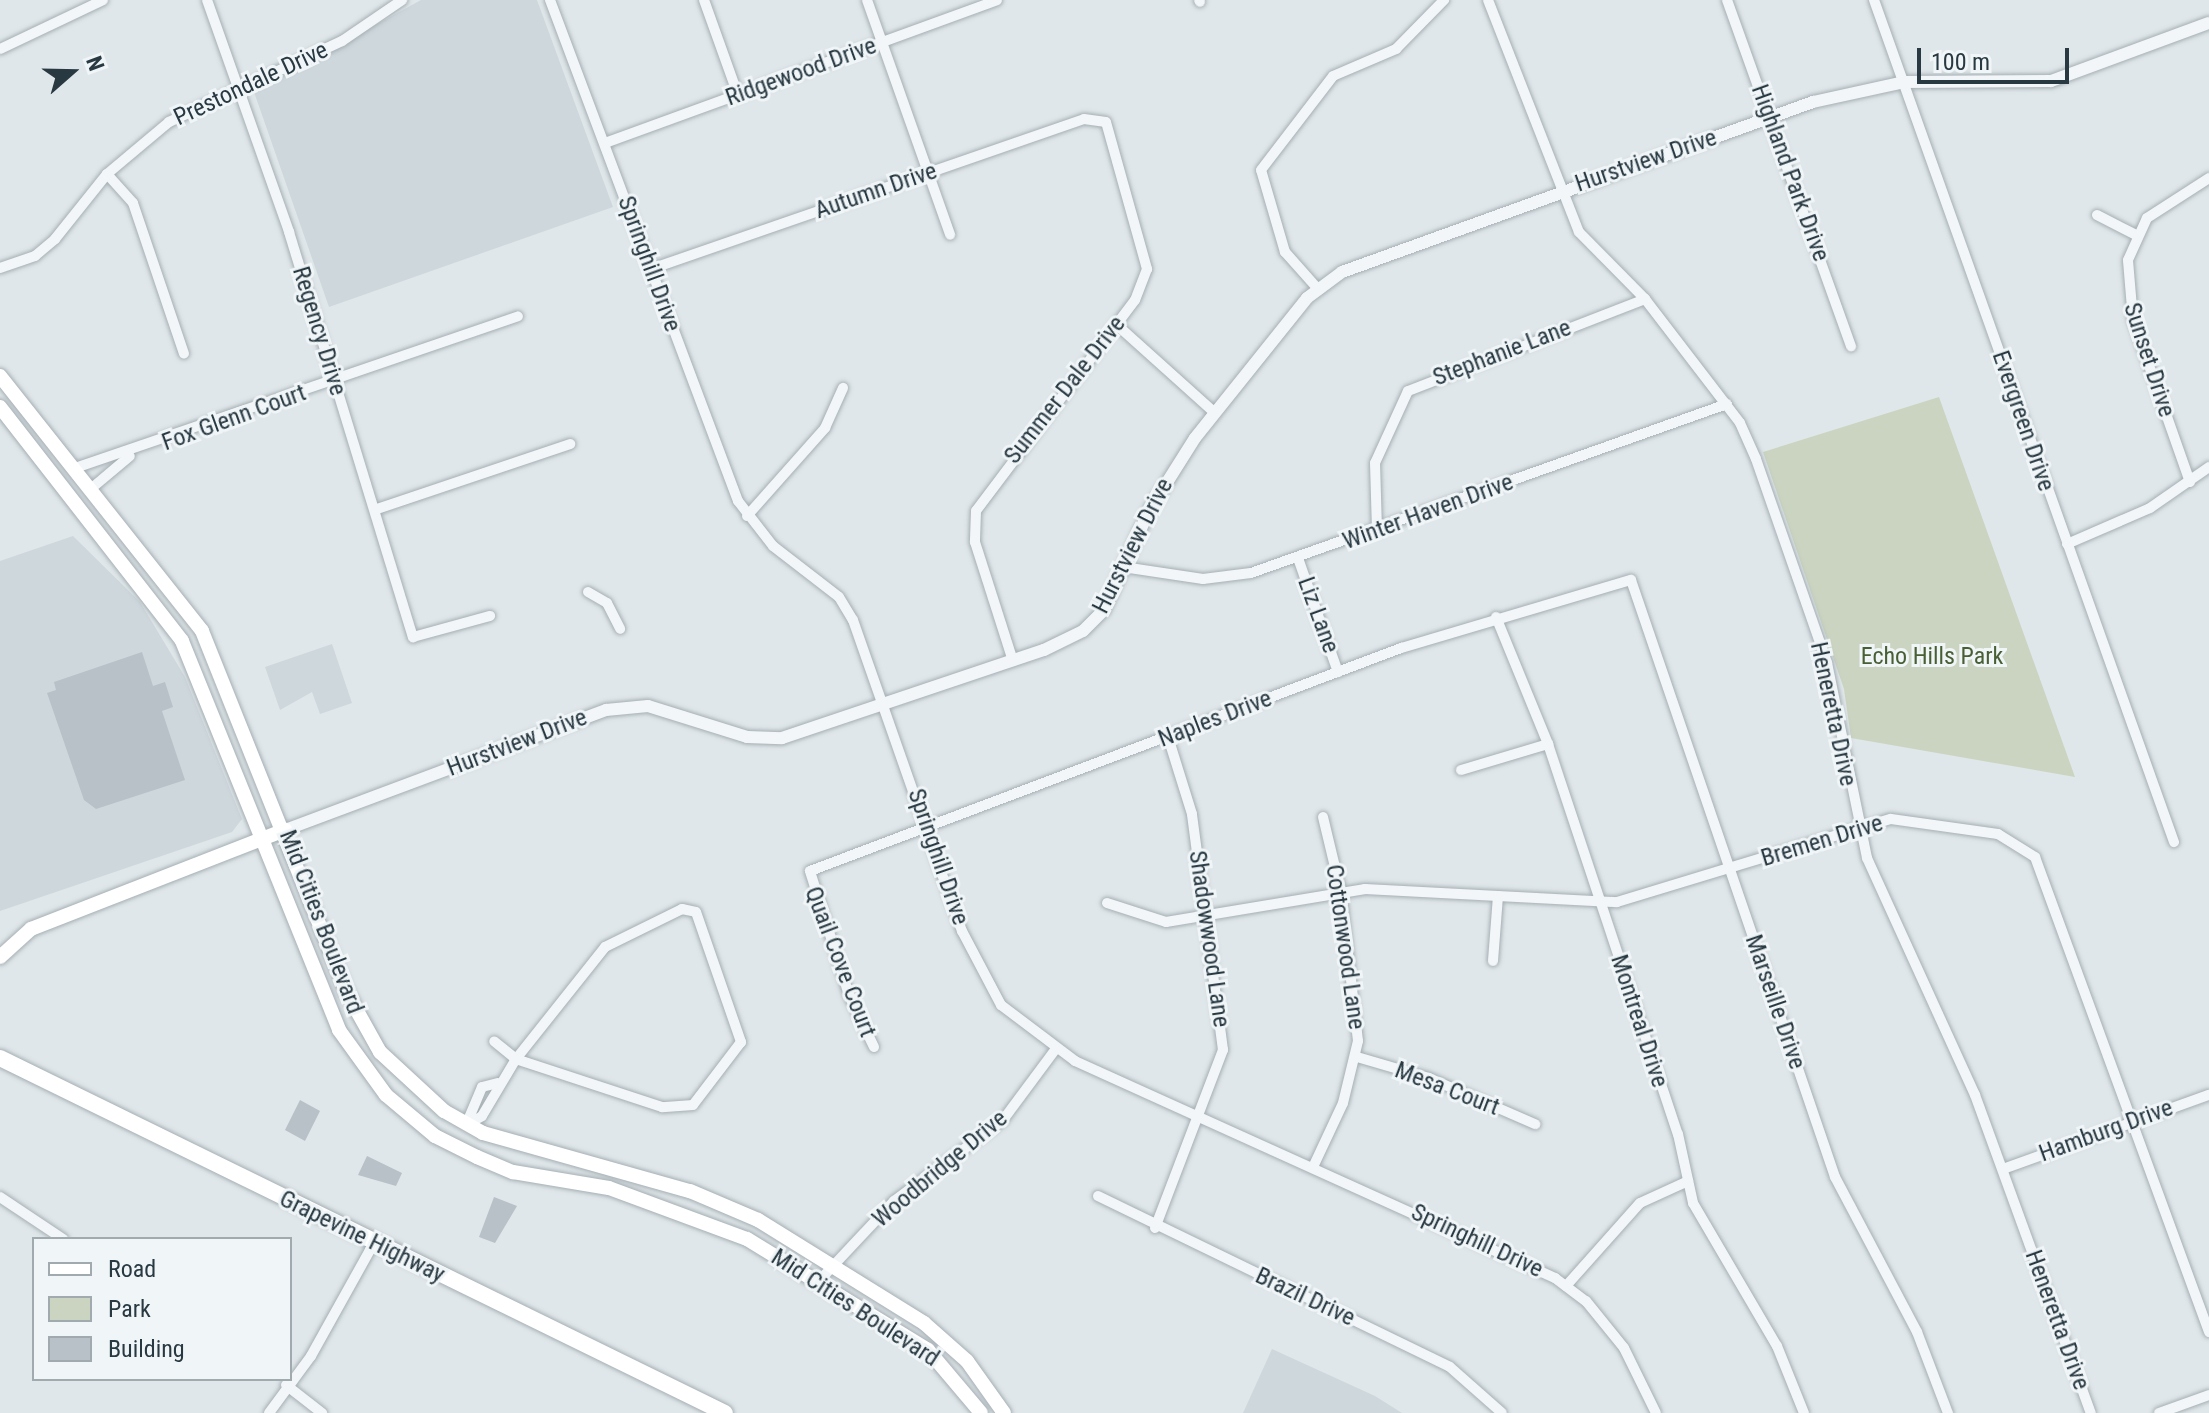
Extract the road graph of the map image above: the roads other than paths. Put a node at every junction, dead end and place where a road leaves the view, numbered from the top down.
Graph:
1 (103, 0) edge
2 (207, 0) edge
3 (550, 0) edge
4 (704, 0) edge
5 (867, 0) edge
6 (997, 0) edge
7 (1444, 0) edge
8 (1488, 0) edge
9 (1727, 0) edge
10 (1874, 0) edge
11 (396, 2) edge
12 (2209, 23) edge
13 (882, 42) junction
14 (0, 49) edge
15 (1904, 82) junction
16 (239, 86) junction
17 (738, 95) junction
18 (1770, 117) junction
19 (1102, 118) joint
20 (605, 143) junction
21 (928, 173) junction
22 (107, 174) junction
23 (2209, 178) edge
24 (1559, 191) junction
25 (2097, 215) dead end
26 (950, 235) dead end
27 (2136, 235) junction
28 (0, 268) edge
29 (651, 269) junction
30 (1318, 289) junction
31 (1645, 299) junction
32 (518, 316) dead end
33 (1117, 325) junction
34 (1851, 346) dead end
35 (184, 354) dead end
36 (0, 376) edge
37 (335, 382) junction
38 (843, 388) dead end
39 (1727, 404) junction
40 (0, 407) edge
41 (1215, 413) junction
42 (570, 444) dead end
43 (131, 455) junction
44 (78, 467) junction
45 (2209, 467) edge
46 (2190, 482) junction
47 (93, 487) junction
48 (377, 509) junction
49 (747, 516) junction
50 (1377, 530) junction
51 (2067, 544) junction
52 (1298, 558) junction
53 (1123, 567) junction
54 (1631, 580) joint
55 (588, 592) dead end
56 (490, 616) dead end
57 (1496, 617) junction
58 (620, 629) dead end
59 (202, 631) junction
60 (182, 641) junction
61 (1013, 661) junction
62 (1338, 672) junction
63 (885, 702) junction
64 (1168, 737) junction
65 (1548, 744) junction
66 (1461, 770) dead end
67 (1323, 817) dead end
68 (928, 826) junction
69 (1858, 829) junction
70 (285, 830) junction
71 (264, 838) junction
72 (2174, 842) dead end
73 (1730, 869) junction
74 (807, 877) joint
75 (1341, 892) junction
76 (1498, 896) junction
77 (1600, 902) junction
78 (1107, 903) dead end
79 (1209, 916) junction
80 (0, 957) edge
81 (1493, 961) dead end
82 (338, 972) junction
83 (318, 980) junction
84 (494, 1041) dead end
85 (874, 1047) dead end
86 (1055, 1050) junction
87 (1357, 1057) junction
88 (0, 1058) edge
89 (516, 1059) junction
90 (2209, 1095) edge
91 (1202, 1116) junction
92 (2132, 1119) junction
93 (1535, 1124) dead end
94 (466, 1125) junction
95 (456, 1147) junction
96 (1314, 1165) junction
97 (2003, 1169) junction
98 (1688, 1181) junction
99 (1098, 1196) dead end
100 (0, 1197) edge
101 (1155, 1228) junction
102 (60, 1237) edge
103 (374, 1243) junction
104 (832, 1266) junction
105 (818, 1282) junction
106 (1566, 1286) junction
107 (2209, 1332) edge
108 (292, 1378) edge
109 (289, 1381) edge
110 (286, 1385) junction
111 (2209, 1395) edge
112 (269, 1413) edge
113 (322, 1413) edge
114 (725, 1413) edge
115 (981, 1413) edge
116 (1004, 1413) edge
117 (1502, 1413) edge
118 (1656, 1413) edge
119 (1804, 1413) edge
120 (1948, 1413) edge
121 (2091, 1413) edge
122 (2159, 1413) edge

1 - 14 street
2 - 16 street, Regency Drive
3 - 20 street, Springhill Drive
4 - 17 street
5 - 13 street
6 - 13 street, Ridgewood Drive
7 - 30 street
8 - 24 street, Heneretta Drive
9 - 18 street, Highland Park Drive
10 - 15 street, Evergreen Drive
11 - 16 street, Prestondale Drive
12 - 15 street, Hurstview Drive
13 - 17 street, Ridgewood Drive
13 - 21 street
15 - 18 street, Hurstview Drive
15 - 51 street, Evergreen Drive
16 - 22 street, Prestondale Drive
16 - 37 street, Regency Drive
17 - 20 street, Ridgewood Drive
18 - 24 street, Hurstview Drive
18 - 34 street, Highland Park Drive
19 - 21 street, Autumn Drive
19 - 33 street, Summer Dale Drive
20 - 29 street, Springhill Drive
21 - 26 street
21 - 29 street, Autumn Drive
22 - 28 street, Prestondale Drive
22 - 35 street
23 - 27 street
24 - 30 street, Hurstview Drive
24 - 31 street, Heneretta Drive
25 - 27 street
27 - 46 street, Sunset Drive
29 - 49 street, Springhill Drive
30 - 41 street, Hurstview Drive
31 - 39 street, Heneretta Drive
31 - 50 street, Stephanie Lane
32 - 37 street, Fox Glenn Court
33 - 41 street
33 - 61 street, Summer Dale Drive
36 - 44 main road, Mid Cities Boulevard
37 - 43 street, Fox Glenn Court
37 - 48 street, Regency Drive
38 - 49 street
39 - 50 street, Winter Haven Drive
39 - 69 street, Heneretta Drive
40 - 60 main road, Mid Cities Boulevard
41 - 53 street, Hurstview Drive
42 - 48 street
43 - 44 street, Fox Glenn Court
43 - 47 street, Fox Glenn Court
44 - 47 main road, Mid Cities Boulevard
45 - 46 street
46 - 51 street
47 - 59 main road, Mid Cities Boulevard
48 - 56 street, Regency Drive
49 - 63 street, Springhill Drive
50 - 52 street, Winter Haven Drive
51 - 72 street, Evergreen Drive
52 - 53 street, Winter Haven Drive
52 - 62 street, Liz Lane
53 - 61 street, Hurstview Drive
54 - 57 street, Naples Drive
54 - 73 street, Marseille Drive
55 - 58 street
57 - 62 street, Naples Drive
57 - 65 street, Montreal Drive
59 - 60 main road
59 - 70 main road, Mid Cities Boulevard
60 - 71 main road, Mid Cities Boulevard
61 - 63 street, Hurstview Drive
62 - 64 street, Naples Drive
63 - 68 street, Springhill Drive
63 - 70 street, Hurstview Drive
64 - 68 street, Naples Drive
64 - 79 street, Shadowwood Lane
65 - 66 street
65 - 77 street, Montreal Drive
67 - 75 street, Cottonwood Lane
68 - 74 street, Naples Drive
68 - 86 street, Springhill Drive
69 - 73 street, Bremen Drive
69 - 92 street, Bremen Drive
69 - 97 street, Heneretta Drive
70 - 71 main road, Hurstview Drive
70 - 82 main road, Mid Cities Boulevard
71 - 80 main road, Hurstview Drive
71 - 83 main road, Mid Cities Boulevard
73 - 77 street, Bremen Drive
73 - 120 street, Marseille Drive
74 - 85 street, Quail Cove Court
75 - 76 street, Bremen Drive
75 - 79 street, Bremen Drive
75 - 87 street, Cottonwood Lane
76 - 77 street, Bremen Drive
76 - 81 street
77 - 98 street, Montreal Drive
78 - 79 street, Bremen Drive
79 - 91 street, Shadowwood Lane
82 - 83 main road
82 - 94 main road, Mid Cities Boulevard
83 - 95 main road, Mid Cities Boulevard
84 - 89 street
86 - 91 street, Springhill Drive
86 - 104 street, Woodbridge Drive
87 - 93 street, Mesa Court
87 - 96 street, Cottonwood Lane
88 - 103 main road, Grapevine Highway
89 - 89 street
89 - 94 street
90 - 92 street, Hamburg Drive
91 - 96 street, Springhill Drive
91 - 101 street, Shadowwood Lane
92 - 97 street, Hamburg Drive
92 - 107 street, Bremen Drive
94 - 95 main road
94 - 104 main road, Mid Cities Boulevard
95 - 105 main road, Mid Cities Boulevard
96 - 106 street, Springhill Drive
97 - 121 street, Heneretta Drive
98 - 106 street
98 - 119 street, Montreal Drive
99 - 101 street, Brazil Drive
100 - 102 street
101 - 117 street, Brazil Drive
103 - 108 street
103 - 114 main road, Grapevine Highway
104 - 105 street, Woodbridge Drive
104 - 116 main road, Mid Cities Boulevard
105 - 115 main road, Mid Cities Boulevard
106 - 118 street, Springhill Drive
109 - 110 street
110 - 112 street
110 - 113 street
111 - 122 street

